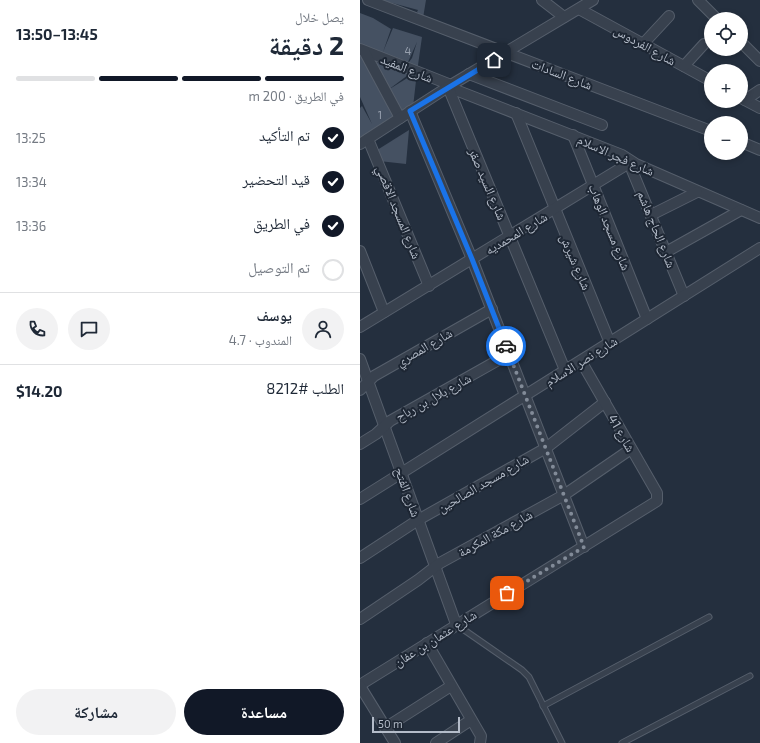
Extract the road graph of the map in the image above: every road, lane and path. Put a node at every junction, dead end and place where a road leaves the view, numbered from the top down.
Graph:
1 (368, 0) edge
2 (542, 0) edge
3 (593, 0) edge
4 (698, 0) edge
5 (579, 9) junction
6 (710, 12) edge
7 (669, 16) dead end
8 (564, 18) junction
9 (643, 44) junction
10 (704, 44) dead end
11 (748, 49) edge
12 (362, 50) edge
13 (507, 52) junction
14 (760, 61) edge
15 (684, 66) junction
16 (469, 74) junction
17 (704, 77) edge
18 (449, 86) junction
19 (760, 90) edge
20 (748, 96) edge
21 (748, 102) edge
22 (760, 108) edge
23 (410, 111) junction
24 (516, 113) junction
25 (400, 118) junction
26 (602, 125) dead end
27 (704, 128) edge
28 (572, 136) junction
29 (364, 141) edge
30 (748, 145) edge
31 (760, 150) edge
32 (630, 162) junction
33 (593, 186) junction
34 (697, 192) junction
35 (554, 210) junction
36 (741, 210) junction
37 (651, 215) junction
38 (760, 218) edge
39 (510, 236) junction
40 (760, 248) edge
41 (360, 251) edge
42 (666, 252) junction
43 (472, 259) junction
44 (429, 286) junction
45 (684, 296) junction
46 (492, 309) junction
47 (384, 312) junction
48 (647, 319) junction
49 (360, 328) edge
50 (610, 343) junction
51 (509, 354) junction
52 (360, 359) edge
53 (581, 360) junction
54 (565, 370) junction
55 (368, 382) junction
56 (360, 390) edge
57 (525, 396) junction
58 (605, 402) junction
59 (384, 425) junction
60 (360, 444) edge
61 (546, 448) junction
62 (632, 449) junction
63 (402, 474) junction
64 (564, 495) junction
65 (360, 499) edge
66 (653, 504) joint
67 (418, 520) junction
68 (584, 547) junction
69 (360, 558) edge
70 (435, 567) junction
71 (709, 617) dead end
72 (360, 619) edge
73 (456, 624) junction
74 (427, 643) junction
75 (750, 676) dead end
76 (360, 685) edge
77 (451, 686) junction
78 (544, 706) junction
79 (472, 720) junction
80 (385, 728) junction
81 (481, 740) edge
82 (395, 743) edge
83 (436, 743) edge
84 (562, 743) edge
85 (622, 743) edge

1 - 13 street, شارع السادات
2 - 8 street
3 - 5 street
4 - 6 street
5 - 8 street
5 - 9 street, شارع الفردوس
7 - 9 street
8 - 13 street
9 - 15 street, شارع الفردوس
10 - 15 street
11 - 14 street
12 - 18 street, شارع المفيد
12 - 25 street, شارع المفيد
13 - 16 street
13 - 27 street, شارع السادات
15 - 17 street, شارع الفردوس
16 - 18 street
16 - 26 street
18 - 23 street
18 - 24 street, شارع فجر الاسلام
18 - 39 street, شارع السيد صقر
19 - 20 street
21 - 22 street
23 - 25 street
23 - 43 street
24 - 28 street, شارع فجر الاسلام
24 - 35 street, شارع شيرش
25 - 29 street
28 - 32 street, شارع فجر الاسلام
28 - 33 street, شارع مسجد الوهاب
29 - 44 street, شارع المسجد الاقصي
30 - 31 street
32 - 33 street, شارع المحمديه
32 - 34 street, شارع فجر الاسلام
32 - 37 street, شارع الحاج هاشم
33 - 35 street, شارع المحمديه
33 - 48 street, شارع مسجد الوهاب
34 - 36 street, شارع فجر الاسلام
34 - 37 street
35 - 39 street, شارع المحمديه
35 - 50 street, شارع شيرش
36 - 38 street, شارع فجر الاسلام
36 - 42 street
37 - 42 street, شارع الحاج هاشم
39 - 43 street, شارع المحمديه
39 - 54 street, شارع السيد صقر
40 - 45 street, شارع نصر الاسلام
41 - 47 street
42 - 45 street, شارع الحاج هاشم
43 - 44 street, شارع المحمديه
43 - 46 street
44 - 47 street, شارع المحمديه
45 - 48 street, شارع نصر الاسلام
46 - 51 street
46 - 55 street, شارع المصري
47 - 49 street, شارع المحمديه
48 - 50 street, شارع نصر الاسلام
50 - 53 street, شارع نصر الاسلام
51 - 57 street
51 - 59 street, شارع بلال بن رباح
52 - 55 street, شارع الفتح
53 - 54 street, شارع نصر الاسلام
53 - 58 street, شارع 41
54 - 57 street, شارع نصر الاسلام
55 - 56 street, شارع المصري
55 - 59 street, شارع الفتح
57 - 61 street
57 - 63 street, شارع نصر الاسلام
58 - 61 street, شارع مسجد الصالحين
58 - 62 street, شارع 41
59 - 60 street, شارع بلال بن رباح
59 - 63 street, شارع الفتح
61 - 64 street
61 - 67 street, شارع مسجد الصالحين
62 - 64 street, شارع مكة المكرمة
62 - 66 street, شارع 41
63 - 65 street, شارع نصر الاسلام
63 - 67 street, شارع الفتح
64 - 68 street
64 - 70 street, شارع مكة المكرمة
66 - 68 street, شارع عثمان بن عفان
67 - 69 street, شارع مسجد الصالحين
67 - 70 street, شارع الفتح
68 - 73 street, شارع عثمان بن عفان
70 - 72 street, شارع مكة المكرمة
70 - 73 street, شارع الفتح
71 - 78 lane
73 - 74 street, شارع عثمان بن عفان
73 - 78 lane
74 - 76 street, شارع عثمان بن عفان
74 - 77 street
75 - 85 lane
76 - 80 street
77 - 79 street
77 - 80 street
78 - 84 lane
79 - 81 street
79 - 83 street
80 - 82 street

